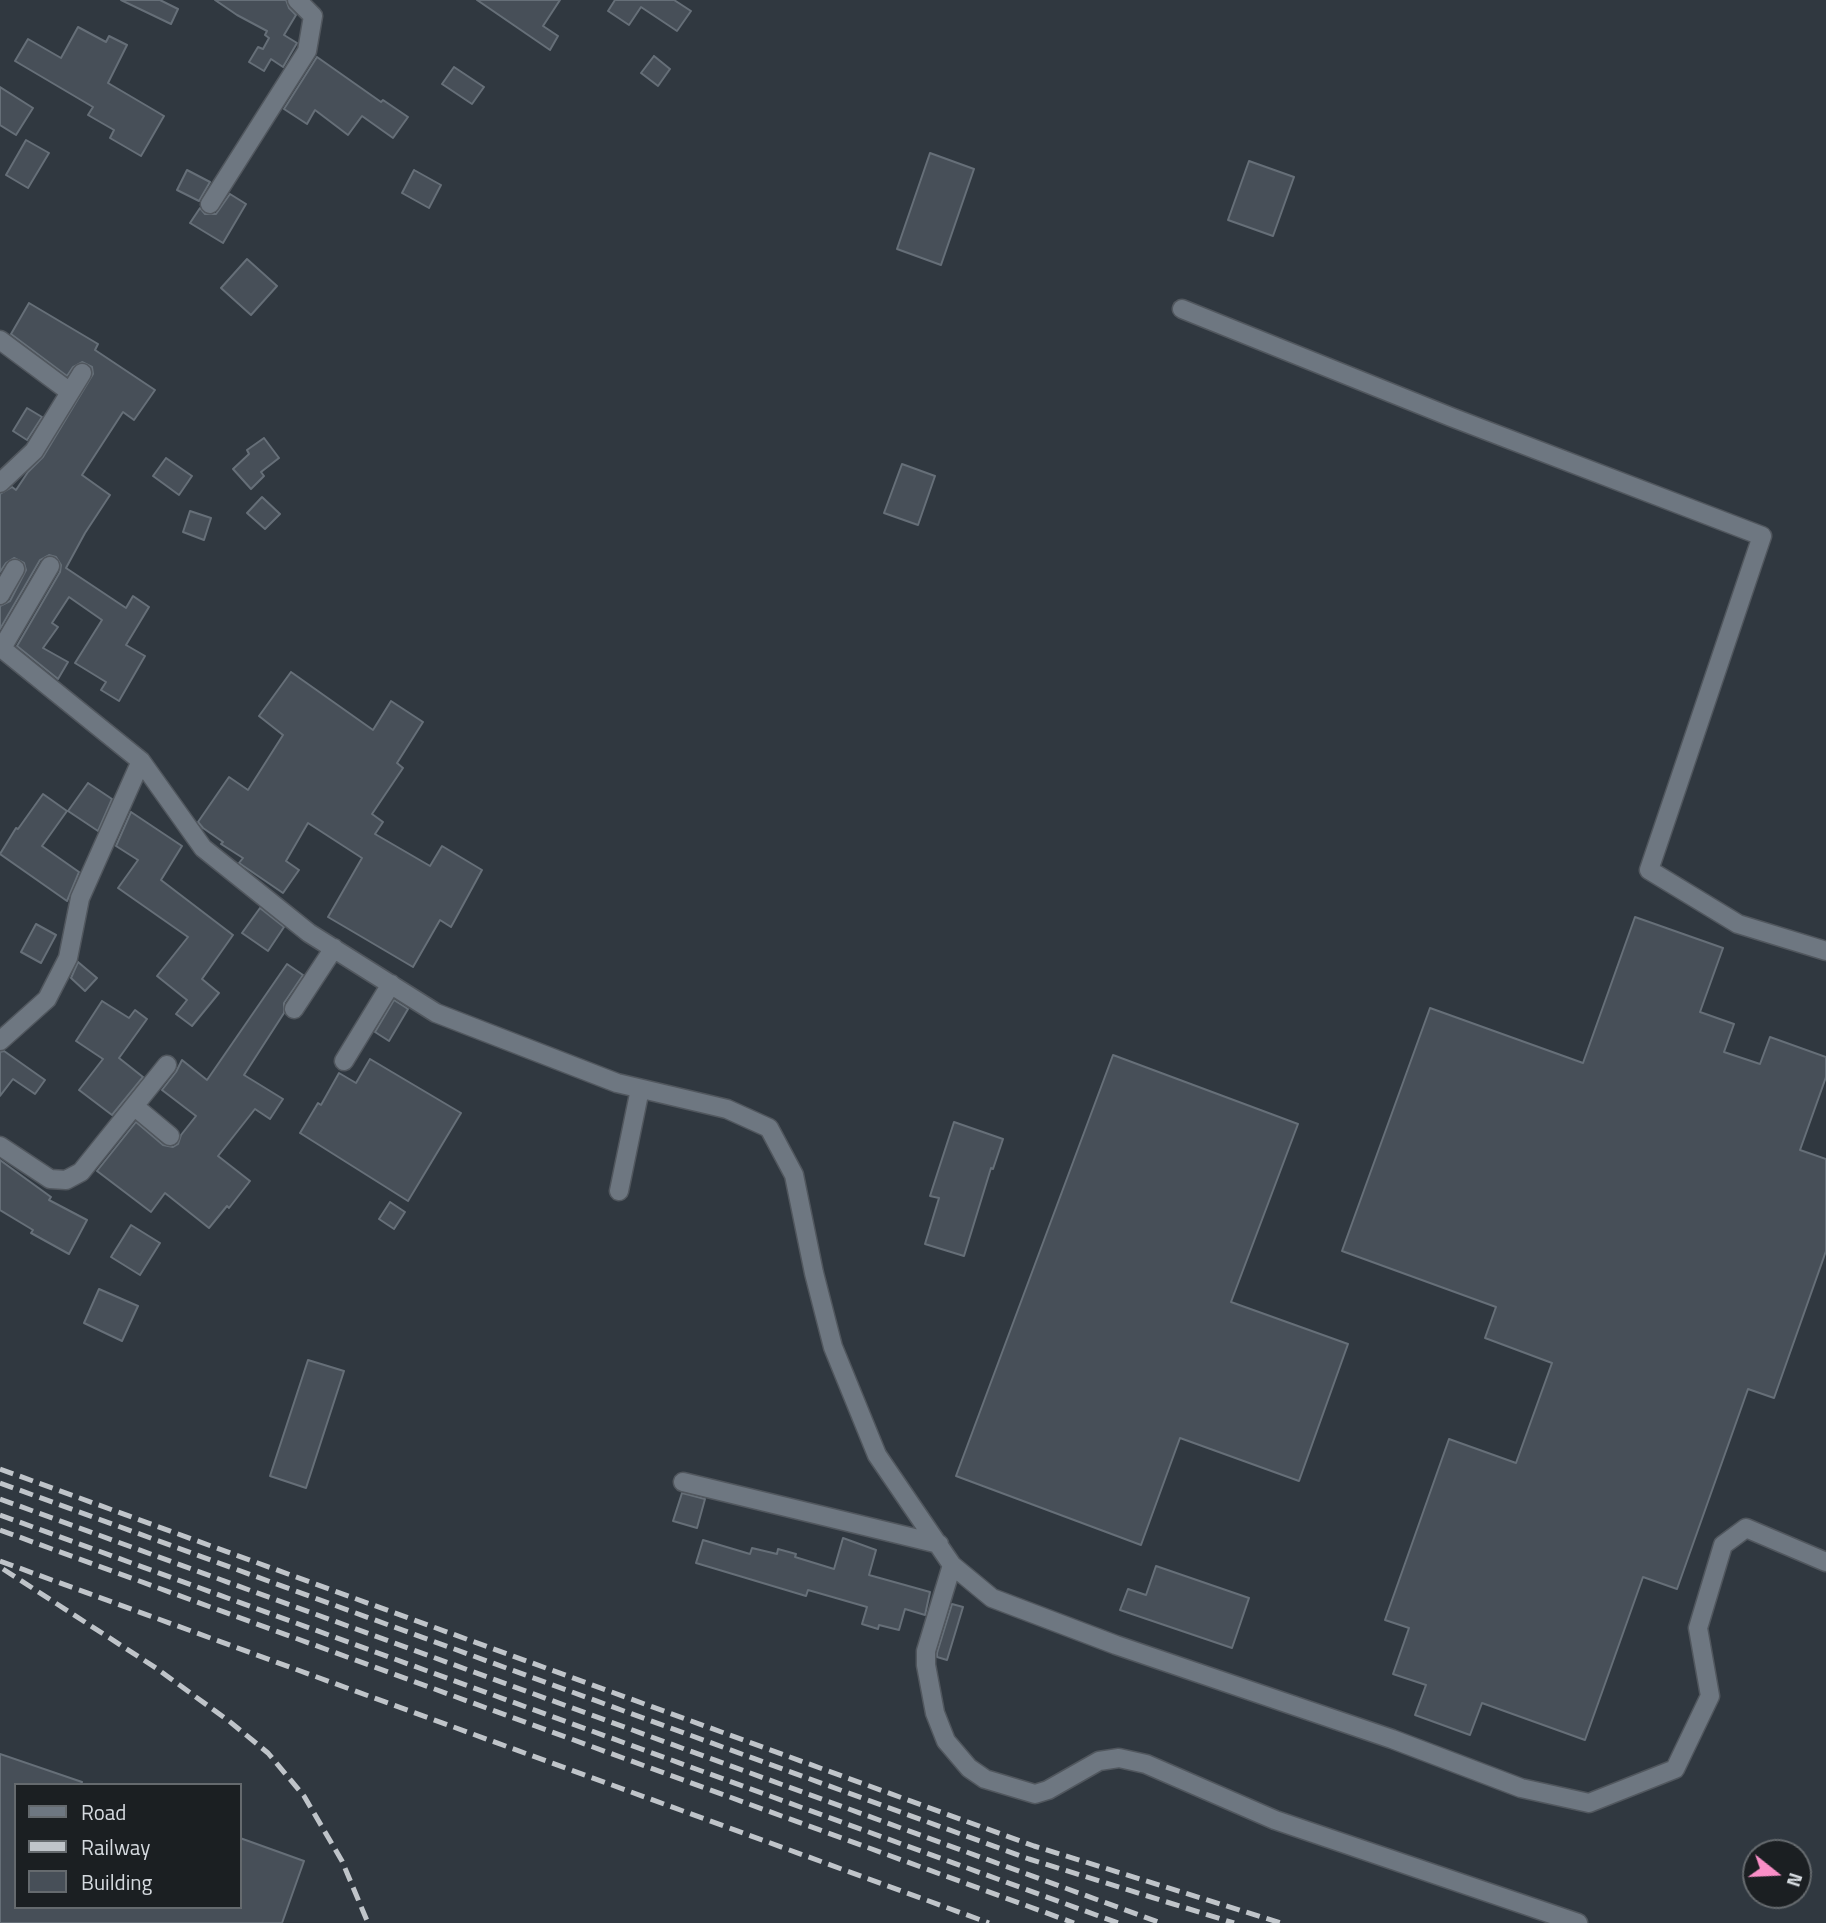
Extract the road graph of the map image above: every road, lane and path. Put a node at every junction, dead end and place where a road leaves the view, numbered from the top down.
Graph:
1 (297, 0) edge
2 (210, 204) dead end
3 (1182, 309) dead end
4 (0, 340) edge
5 (82, 373) dead end
6 (70, 392) junction
7 (0, 483) edge
8 (50, 566) dead end
9 (15, 569) dead end
10 (0, 595) edge
11 (1, 648) edge
12 (141, 761) junction
13 (334, 948) junction
14 (1826, 951) edge
15 (391, 984) junction
16 (294, 1009) dead end
17 (0, 1041) edge
18 (344, 1061) dead end
19 (167, 1065) dead end
20 (640, 1089) junction
21 (134, 1106) junction
22 (170, 1136) dead end
23 (0, 1146) edge
24 (619, 1191) dead end
25 (683, 1482) dead end
26 (939, 1544) junction
27 (1826, 1562) edge
28 (952, 1565) junction
29 (1578, 1923) edge

1 - 2 street
3 - 14 street
4 - 6 street
5 - 6 street
6 - 7 street
8 - 11 street
9 - 10 street
11 - 12 street
12 - 13 street
12 - 17 street
13 - 15 street
13 - 16 street
15 - 18 street
15 - 20 street
19 - 21 street
20 - 24 street
20 - 26 street
21 - 22 street
21 - 23 street
25 - 26 street
26 - 28 street
27 - 28 street
28 - 29 street

